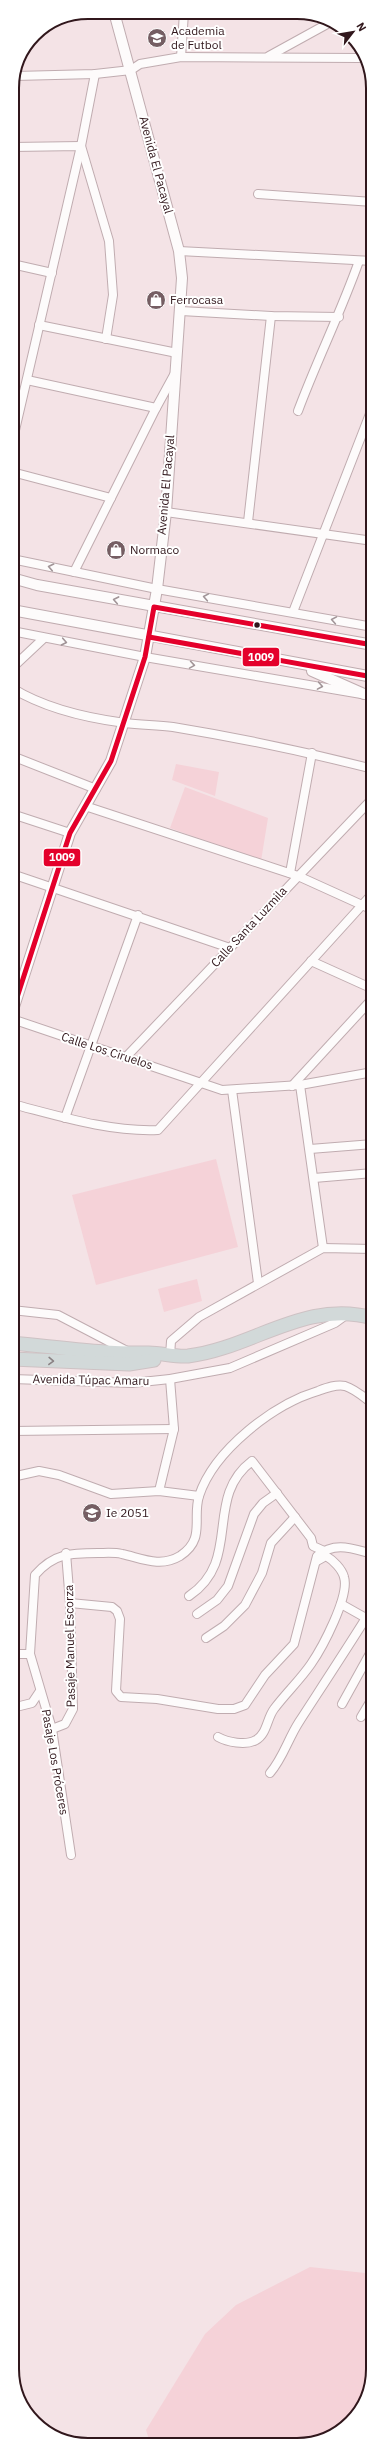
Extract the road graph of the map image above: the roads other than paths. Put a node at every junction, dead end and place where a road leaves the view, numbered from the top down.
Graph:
1 (116, 19) edge
2 (184, 19) edge
3 (325, 25) edge
4 (181, 57) junction
5 (268, 57) junction
6 (359, 58) edge
7 (131, 70) junction
8 (95, 74) junction
9 (20, 76) edge
10 (81, 146) junction
11 (19, 147) edge
12 (258, 194) dead end
13 (366, 202) edge
14 (179, 251) junction
15 (359, 261) junction
16 (366, 261) edge
17 (19, 266) edge
18 (52, 273) junction
19 (181, 311) junction
20 (271, 316) junction
21 (339, 316) junction
22 (39, 325) junction
23 (106, 339) junction
24 (177, 353) junction
25 (175, 374) junction
26 (26, 380) junction
27 (156, 408) junction
28 (298, 411) dead end
29 (19, 412) edge
30 (366, 424) edge
31 (19, 474) edge
32 (111, 498) junction
33 (166, 512) junction
34 (248, 522) junction
35 (323, 534) junction
36 (366, 540) edge
37 (19, 560) edge
38 (74, 572) junction
39 (19, 580) edge
40 (157, 589) junction
41 (154, 607) junction
42 (19, 611) edge
43 (293, 612) junction
44 (366, 626) edge
45 (19, 633) edge
46 (149, 637) junction
47 (44, 638) junction
48 (366, 644) edge
49 (145, 657) junction
50 (19, 661) edge
51 (298, 664) junction
52 (366, 676) edge
53 (19, 692) edge
54 (366, 694) edge
55 (366, 695) edge
56 (124, 723) junction
57 (312, 754) junction
58 (19, 759) edge
59 (366, 767) edge
60 (96, 789) junction
61 (366, 805) edge
62 (85, 806) junction
63 (19, 816) edge
64 (70, 833) junction
65 (294, 874) junction
66 (19, 877) edge
67 (51, 888) junction
68 (366, 901) edge
69 (362, 905) junction
70 (366, 907) edge
71 (138, 915) junction
72 (230, 948) junction
73 (311, 961) junction
74 (366, 986) edge
75 (19, 991) edge
76 (366, 1006) edge
77 (19, 1021) edge
78 (91, 1046) junction
79 (126, 1057) junction
80 (366, 1073) edge
81 (201, 1083) junction
82 (296, 1085) junction
83 (232, 1090) junction
84 (19, 1106) edge
85 (65, 1118) junction
86 (366, 1145) edge
87 (310, 1149) junction
88 (366, 1174) edge
89 (314, 1178) junction
90 (323, 1248) junction
91 (366, 1249) edge
92 (258, 1284) junction
93 (19, 1311) edge
94 (349, 1313) junction
95 (366, 1317) edge
96 (19, 1344) edge
97 (133, 1354) junction
98 (170, 1356) junction
99 (19, 1359) edge
100 (19, 1379) edge
101 (170, 1379) junction
102 (366, 1400) edge
103 (174, 1429) junction
104 (19, 1431) edge
105 (19, 1474) edge
106 (159, 1491) junction
107 (277, 1493) junction
108 (199, 1496) junction
109 (295, 1517) junction
110 (324, 1551) junction
111 (66, 1553) junction
112 (366, 1553) edge
113 (314, 1564) junction
114 (189, 1596) dead end
115 (70, 1603) junction
116 (341, 1604) junction
117 (197, 1614) dead end
118 (366, 1618) edge
119 (366, 1624) edge
120 (206, 1638) dead end
121 (19, 1654) edge
122 (30, 1654) junction
123 (366, 1661) edge
124 (40, 1692) junction
125 (342, 1704) dead end
126 (19, 1706) edge
127 (366, 1709) edge
128 (361, 1717) dead end
129 (52, 1729) junction
130 (218, 1737) dead end
131 (270, 1773) dead end
132 (71, 1855) dead end

1 - 7 street, Avenida El Pacayal
2 - 4 street
3 - 5 street
4 - 5 street
4 - 7 street
5 - 6 street
7 - 8 street
7 - 14 street, Avenida El Pacayal
8 - 9 street
8 - 10 street
10 - 11 street
10 - 18 street
10 - 23 street
12 - 13 street
14 - 15 street
14 - 19 street, Avenida El Pacayal
15 - 16 street
15 - 21 street
17 - 18 street
18 - 22 street
19 - 20 street
19 - 24 street, Avenida El Pacayal
20 - 21 street
20 - 34 street
21 - 28 street
22 - 23 street
22 - 26 street
23 - 24 street
24 - 25 street, Avenida El Pacayal
25 - 27 street
25 - 33 street, Avenida El Pacayal
26 - 27 street
26 - 29 street
27 - 32 street
30 - 35 street
31 - 32 street
32 - 38 street
33 - 34 street
33 - 40 street, Avenida El Pacayal
34 - 35 street
35 - 36 street
35 - 43 street
38 -> 37 street
38 - 40 street
41 -> 39 street
40 - 41 street, Avenida El Pacayal
43 -> 40 street
41 - 46 street, Avenida El Pacayal
41 - 48 street
42 - 46 street
44 -> 43 street
45 - 47 street
46 - 49 street, Avenida El Pacayal
46 - 51 street
47 -> 49 street
47 - 50 street
49 -> 55 street
49 - 56 street, Avenida El Pacayal
51 - 52 street
51 - 54 street
53 - 56 street
56 - 57 street
56 - 60 street, Avenida El Pacayal
57 - 59 street
57 - 65 street
58 - 60 street
60 - 62 street, Avenida El Pacayal
61 - 65 street, Calle Santa Luzmila
62 - 64 street, Avenida El Pacayal
62 - 65 street
63 - 64 street
64 - 67 street, Avenida El Pacayal
65 - 69 street
65 - 72 street, Calle Santa Luzmila
66 - 67 street
67 - 71 street
67 - 75 street, Avenida El Pacayal
68 - 69 street
69 - 70 street
69 - 73 street
71 - 72 street
71 - 78 street
72 - 79 street, Calle Santa Luzmila
73 - 74 street
73 - 81 street
76 - 82 street
77 - 78 street, Calle Los Ciruelos
78 - 79 street, Calle Los Ciruelos
78 - 85 street
79 - 81 street, Calle Los Ciruelos
80 - 82 street, Calle Los Ciruelos
81 - 83 street, Calle Los Ciruelos
81 - 85 street
82 - 83 street, Calle Los Ciruelos
82 - 87 street
83 - 92 street
84 - 85 street
86 - 87 street
87 - 89 street
88 - 89 street
89 - 90 street
90 - 91 street
90 - 92 street
92 - 98 street
93 - 97 street
94 - 95 highway, Avenida Túpac Amaru
94 - 98 highway, Avenida Túpac Amaru
94 - 101 street, Avenida Túpac Amaru
96 - 97 highway, Avenida Túpac Amaru
97 - 98 highway, Avenida Túpac Amaru
99 -> 98 highway, Avenida Túpac Amaru
100 - 101 street, Avenida Túpac Amaru
101 - 103 street
102 - 108 street
103 - 104 street
103 - 106 street
105 - 106 street
106 - 108 street
107 - 109 street
107 - 114 street
107 - 117 street
108 - 111 street
109 - 110 street
109 - 120 street
110 - 112 street
110 - 113 street
111 - 115 street, Pasaje Manuel Escorza
111 - 122 street, Pasaje Los Próceres
113 - 115 street
113 - 116 street
115 - 129 street, Pasaje Manuel Escorza
116 - 118 street
116 - 130 street
119 - 131 street
121 - 122 street
122 - 124 street, Pasaje Los Próceres
123 - 125 street
124 - 126 street
124 - 129 street, Pasaje Los Próceres
127 - 128 street
129 - 132 street, Pasaje Los Próceres

